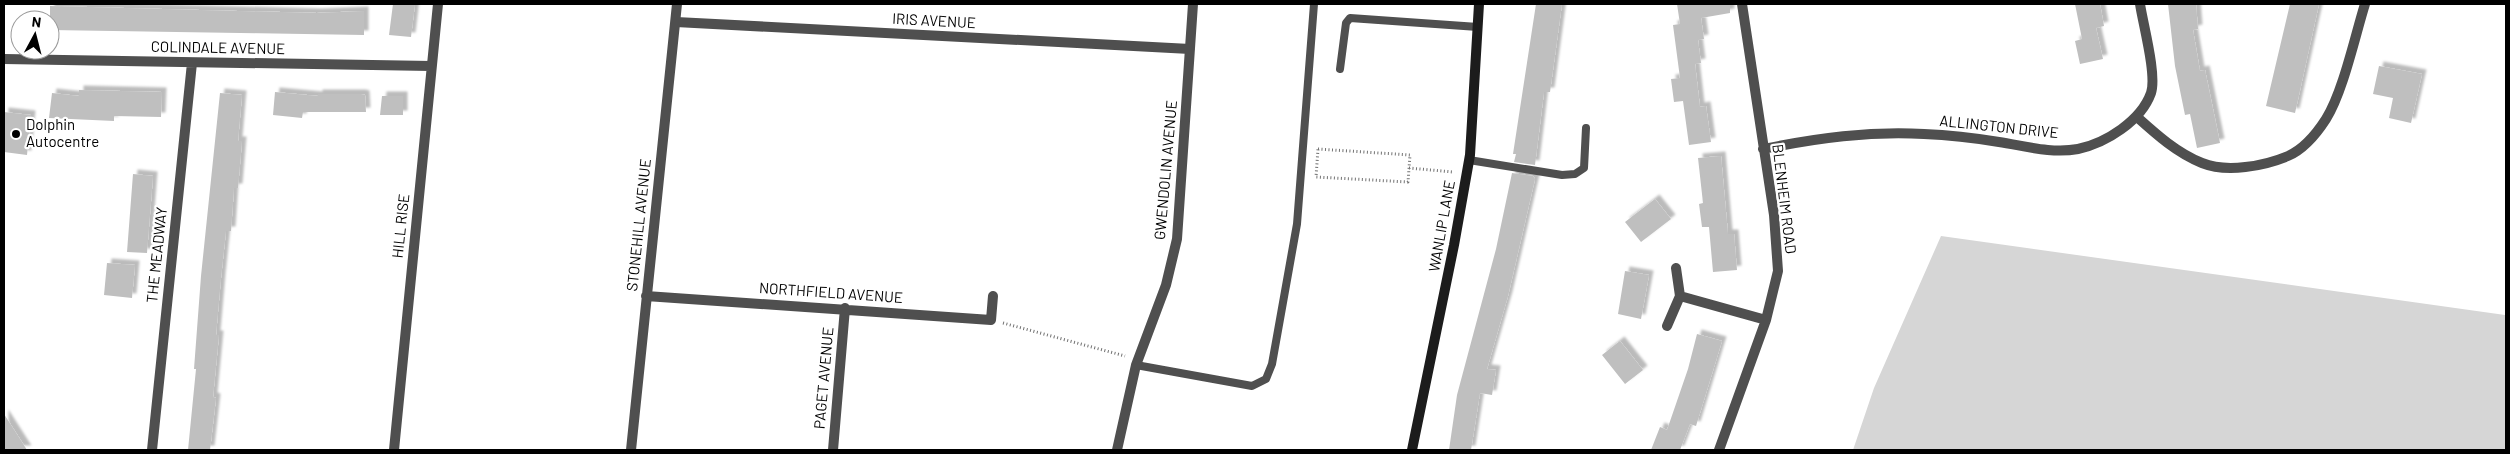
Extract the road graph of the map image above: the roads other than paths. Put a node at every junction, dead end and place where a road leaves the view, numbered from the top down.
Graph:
1 (438, 4) edge
2 (677, 4) edge
3 (1193, 4) edge
4 (1314, 4) edge
5 (1479, 4) edge
6 (1742, 4) edge
7 (2140, 4) edge
8 (2365, 4) edge
9 (676, 22) junction
10 (1478, 27) junction
11 (1190, 49) junction
12 (4, 59) edge
13 (192, 63) junction
14 (432, 66) junction
15 (1340, 69) dead end
16 (2137, 117) junction
17 (1586, 128) dead end
18 (1763, 149) junction
19 (1469, 160) junction
20 (1676, 268) dead end
21 (646, 296) junction
22 (993, 296) dead end
23 (1680, 296) junction
24 (845, 308) junction
25 (1766, 320) junction
26 (1667, 326) dead end
27 (1136, 362) junction
28 (152, 450) edge
29 (394, 450) edge
30 (631, 450) edge
31 (833, 450) edge
32 (1117, 450) edge
33 (1412, 450) edge
34 (1719, 450) edge

1 - 14 street, HILL RISE
2 - 9 street, STONEHILL AVENUE
3 - 11 street, GWENDOLIN AVENUE
4 - 27 lane
5 - 10 street, WANLIP LANE
6 - 18 street, BLENHEIM ROAD
7 - 16 street, ALLINGTON DRIVE
8 - 16 street
9 - 11 street, IRIS AVENUE
9 - 21 street, STONEHILL AVENUE
10 - 15 lane
10 - 19 street, WANLIP LANE
11 - 27 street, GWENDOLIN AVENUE
12 - 13 street, COLINDALE AVENUE
13 - 14 street, COLINDALE AVENUE
13 - 28 street, THE MEADWAY
14 - 29 street, HILL RISE
16 - 18 street, ALLINGTON DRIVE
17 - 19 lane
18 - 25 street, BLENHEIM ROAD
19 - 33 street, WANLIP LANE
20 - 23 street
21 - 24 street, NORTHFIELD AVENUE
21 - 30 street, STONEHILL AVENUE
22 - 24 street, NORTHFIELD AVENUE
23 - 25 street
23 - 26 street
24 - 31 street, PAGET AVENUE
25 - 34 street, BLENHEIM ROAD
27 - 32 street, GWENDOLIN AVENUE

